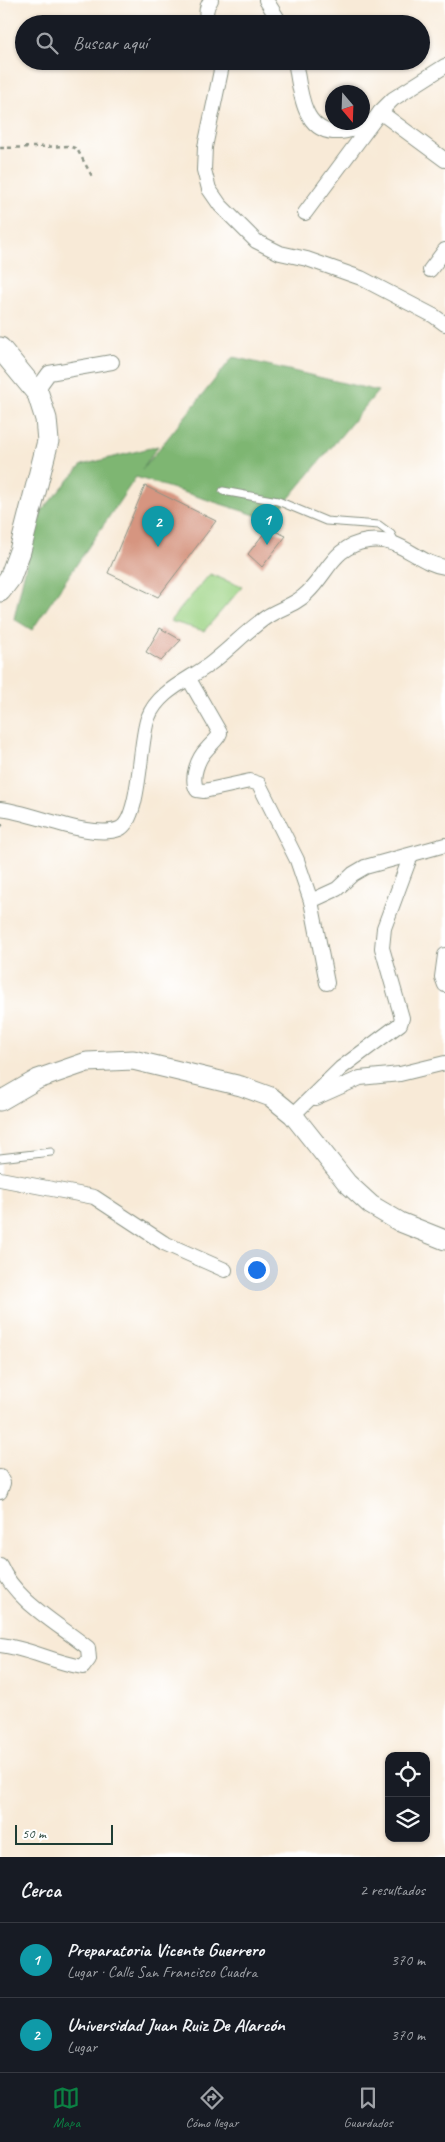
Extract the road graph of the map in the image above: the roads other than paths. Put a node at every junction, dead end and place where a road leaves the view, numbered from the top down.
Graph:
1 (211, 0) edge
2 (266, 0) edge
3 (206, 15) edge
4 (275, 15) edge
5 (445, 66) edge
6 (222, 70) edge
7 (297, 70) edge
8 (380, 112) junction
9 (370, 124) edge
10 (325, 130) edge
11 (326, 130) edge
12 (345, 130) edge
13 (365, 130) edge
14 (445, 160) edge
15 (305, 213) dead end
16 (445, 250) edge
17 (430, 270) dead end
18 (445, 324) edge
19 (0, 348) edge
20 (112, 362) dead end
21 (38, 394) junction
22 (223, 491) dead end
23 (396, 542) junction
24 (445, 567) edge
25 (0, 591) edge
26 (189, 679) junction
27 (0, 809) edge
28 (445, 845) edge
29 (411, 855) junction
30 (311, 901) junction
31 (445, 955) edge
32 (327, 983) dead end
33 (445, 984) edge
34 (445, 1062) edge
35 (0, 1101) edge
36 (299, 1109) junction
37 (51, 1152) dead end
38 (0, 1158) edge
39 (0, 1179) edge
40 (445, 1240) edge
41 (225, 1270) dead end
42 (0, 1477) edge
43 (0, 1492) edge
44 (0, 1565) edge
45 (0, 1644) edge

1 - 3 street
2 - 4 street
5 - 8 street
6 - 18 street
7 - 10 street
8 - 9 street
8 - 14 street
11 - 12 street
13 - 15 street
16 - 17 street
19 - 21 main road
20 - 21 street
21 - 25 main road
22 - 23 lane
23 - 24 street
23 - 26 street
26 - 27 street
26 - 30 street
28 - 29 street
29 - 30 street
29 - 36 street
30 - 32 street
31 - 33 street
34 - 36 street
35 - 36 main road
36 - 40 main road
37 - 38 lane
39 - 41 street
42 - 43 street
44 - 45 street

